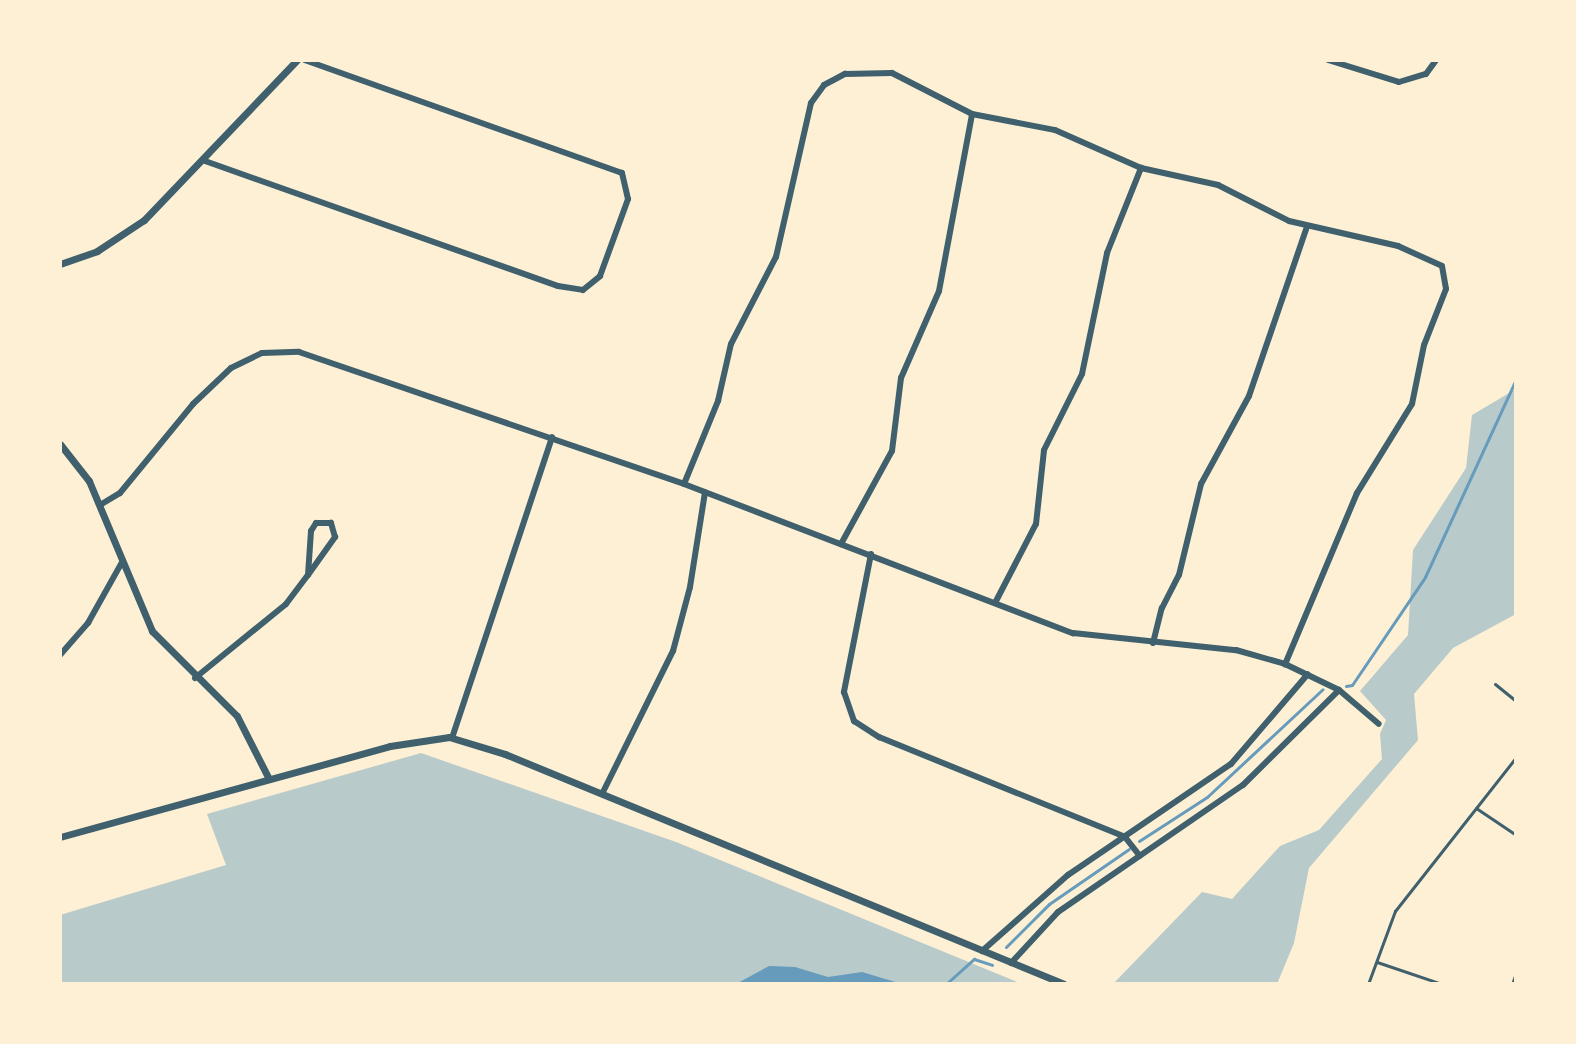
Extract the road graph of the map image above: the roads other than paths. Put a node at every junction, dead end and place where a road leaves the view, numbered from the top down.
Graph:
1 (297, 60) edge
2 (304, 60) edge
3 (1328, 60) edge
4 (1436, 60) edge
5 (972, 114) junction
6 (205, 161) junction
7 (1141, 168) junction
8 (1307, 227) junction
9 (60, 264) edge
10 (552, 437) junction
11 (60, 444) edge
12 (684, 484) junction
13 (705, 492) junction
14 (100, 505) junction
15 (841, 544) junction
16 (871, 554) junction
17 (121, 564) junction
18 (308, 575) junction
19 (995, 603) junction
20 (1153, 643) junction
21 (60, 655) edge
22 (1285, 664) junction
23 (1308, 674) junction
24 (195, 678) junction
25 (1495, 684) dead end
26 (1339, 690) junction
27 (1516, 701) edge
28 (1379, 724) dead end
29 (452, 738) junction
30 (1516, 757) edge
31 (268, 777) junction
32 (602, 794) junction
33 (1476, 808) junction
34 (1516, 835) edge
35 (60, 837) edge
36 (1125, 837) junction
37 (1140, 856) junction
38 (982, 951) junction
39 (1376, 962) junction
40 (1011, 963) junction
41 (1516, 973) edge
42 (1064, 984) edge
43 (1368, 984) edge
44 (1442, 984) edge
45 (1512, 984) edge

1 - 6 street
2 - 6 street
3 - 4 street
5 - 7 street
5 - 12 street
5 - 15 street
6 - 9 street
7 - 8 street
7 - 19 street
8 - 20 street
8 - 22 street
10 - 12 street
10 - 14 street
10 - 29 street
11 - 14 street
12 - 13 street
13 - 15 street
13 - 32 street
14 - 17 street
15 - 16 street
16 - 19 street
16 - 36 street
17 - 21 street
17 - 24 street
18 - 18 street
18 - 24 street
19 - 20 street
20 - 22 street
22 - 23 street
23 - 26 street
23 - 36 street
24 - 31 street
25 - 27 lane
26 - 28 street
26 - 37 street
29 - 31 street
29 - 32 street
30 - 33 lane
31 - 35 street
32 - 38 street
33 - 34 lane
33 - 39 lane
36 - 37 street
36 - 38 street
37 - 40 street
38 - 40 street
39 - 43 lane
39 - 44 lane
40 - 42 street
41 - 45 lane

